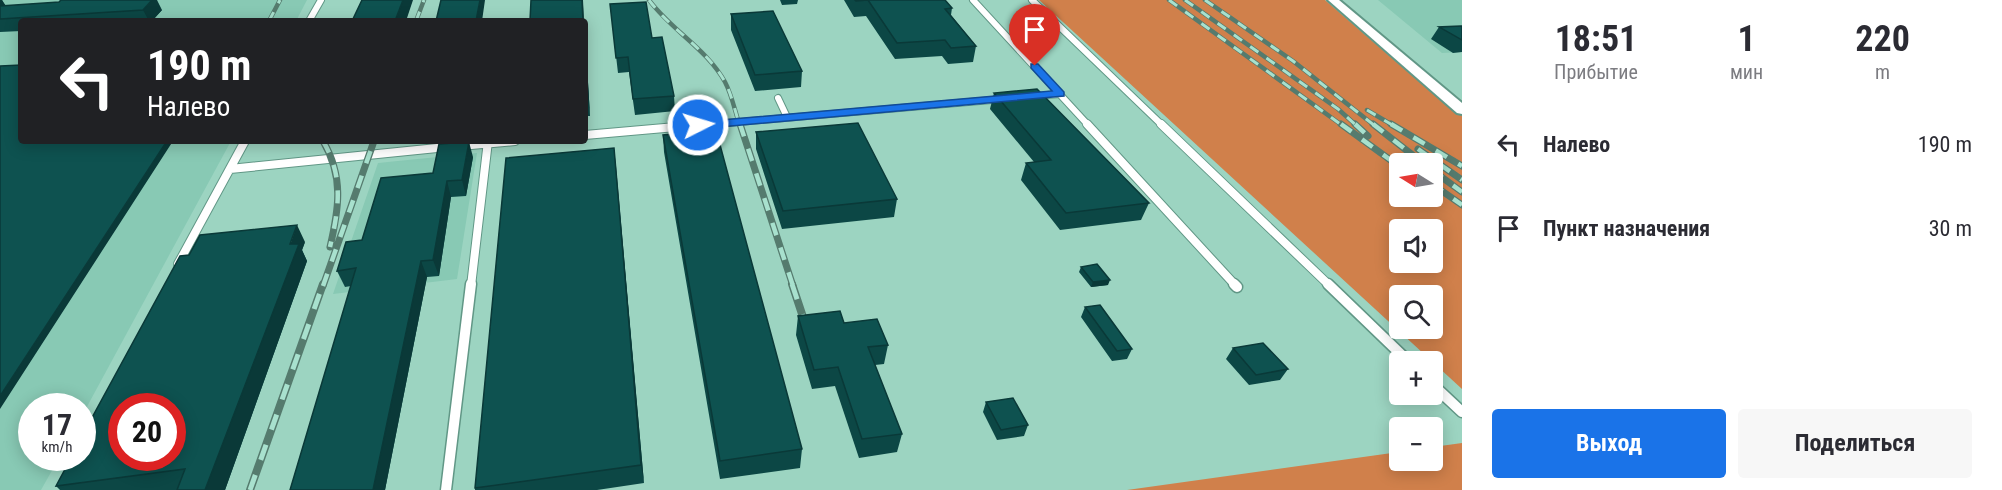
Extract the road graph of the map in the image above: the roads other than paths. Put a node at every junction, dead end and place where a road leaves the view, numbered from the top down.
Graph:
1 (321, 0) edge
2 (973, 0) edge
3 (1032, 0) edge
4 (1333, 0) edge
5 (311, 18) edge
6 (1060, 94) junction
7 (1026, 97) edge
8 (778, 98) dead end
9 (1015, 98) edge
10 (1462, 110) edge
11 (787, 117) junction
12 (588, 135) edge
13 (243, 144) edge
14 (469, 144) edge
15 (488, 144) edge
16 (230, 169) junction
17 (173, 274) edge
18 (1237, 287) dead end
19 (1398, 351) edge
20 (1443, 394) edge
21 (1462, 412) edge
22 (446, 490) edge

1 - 5 lane
2 - 6 lane
3 - 19 lane
4 - 10 street
6 - 7 lane
6 - 18 lane
8 - 11 lane
9 - 11 lane
11 - 12 lane
13 - 16 lane
14 - 16 lane
15 - 22 lane
16 - 17 lane
20 - 21 lane

